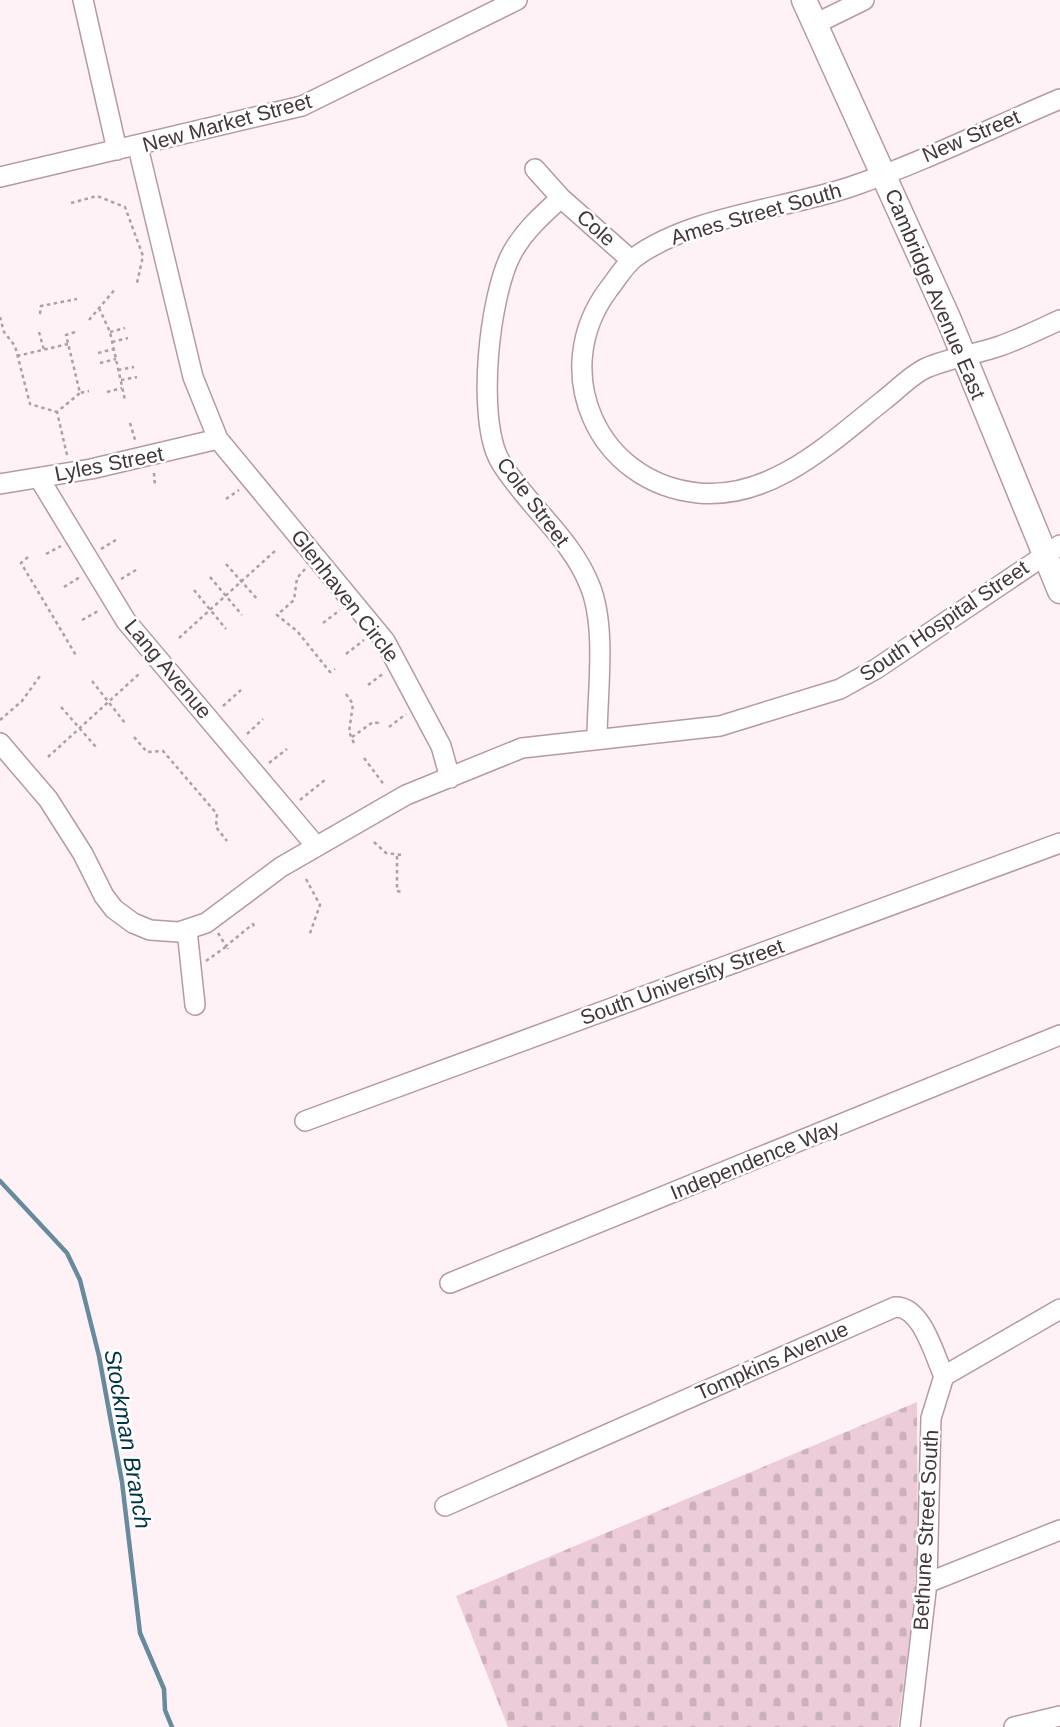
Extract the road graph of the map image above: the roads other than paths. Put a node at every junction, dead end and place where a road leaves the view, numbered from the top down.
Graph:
1 (83, 0) edge
2 (517, 0) edge
3 (804, 0) edge
4 (864, 0) edge
5 (815, 24) junction
6 (1060, 99) edge
7 (138, 147) junction
8 (117, 150) junction
9 (535, 169) dead end
10 (883, 174) junction
11 (0, 177) edge
12 (561, 198) junction
13 (631, 260) junction
14 (1060, 320) edge
15 (964, 357) junction
16 (218, 439) junction
17 (39, 478) junction
18 (0, 484) edge
19 (1052, 549) edge
20 (1060, 591) edge
21 (597, 739) junction
22 (0, 743) edge
23 (450, 778) junction
24 (1060, 843) edge
25 (316, 846) junction
26 (187, 930) junction
27 (195, 1005) dead end
28 (1060, 1035) edge
29 (305, 1121) dead end
30 (450, 1283) dead end
31 (1060, 1310) edge
32 (944, 1376) junction
33 (445, 1506) dead end
34 (1060, 1530) edge
35 (928, 1583) junction
36 (1060, 1716) edge
37 (910, 1727) edge
38 (1014, 1727) edge

1 - 8 street
2 - 7 street, New Market Street
3 - 5 main road, Cambridge Avenue East
4 - 5 street
5 - 10 main road, Cambridge Avenue East
6 - 10 street, New Street
7 - 8 street, New Market Street
7 - 16 street, Glenhaven Circle
8 - 11 street, New Market Street
9 - 12 street
10 - 13 street, Ames Street South
10 - 15 main road, Cambridge Avenue East
12 - 13 street, Cole
12 - 21 street, Cole Street
13 - 15 street
14 - 15 street
15 - 19 main road, Cambridge Avenue East
16 - 17 street, Lyles Street
16 - 23 street, Glenhaven Circle
17 - 18 street, Lyles Street
17 - 25 street, Lang Avenue
19 - 20 main road, Cambridge Avenue East
19 - 21 street, South Hospital Street
21 - 23 street, South Hospital Street
22 - 26 street
23 - 25 street
24 - 29 street, South University Street
25 - 26 street
26 - 27 street
28 - 30 street, Independence Way
31 - 32 street
32 - 33 street, Tompkins Avenue
32 - 35 street, Bethune Street South
34 - 35 street
35 - 37 street, Bethune Street South
36 - 38 street

